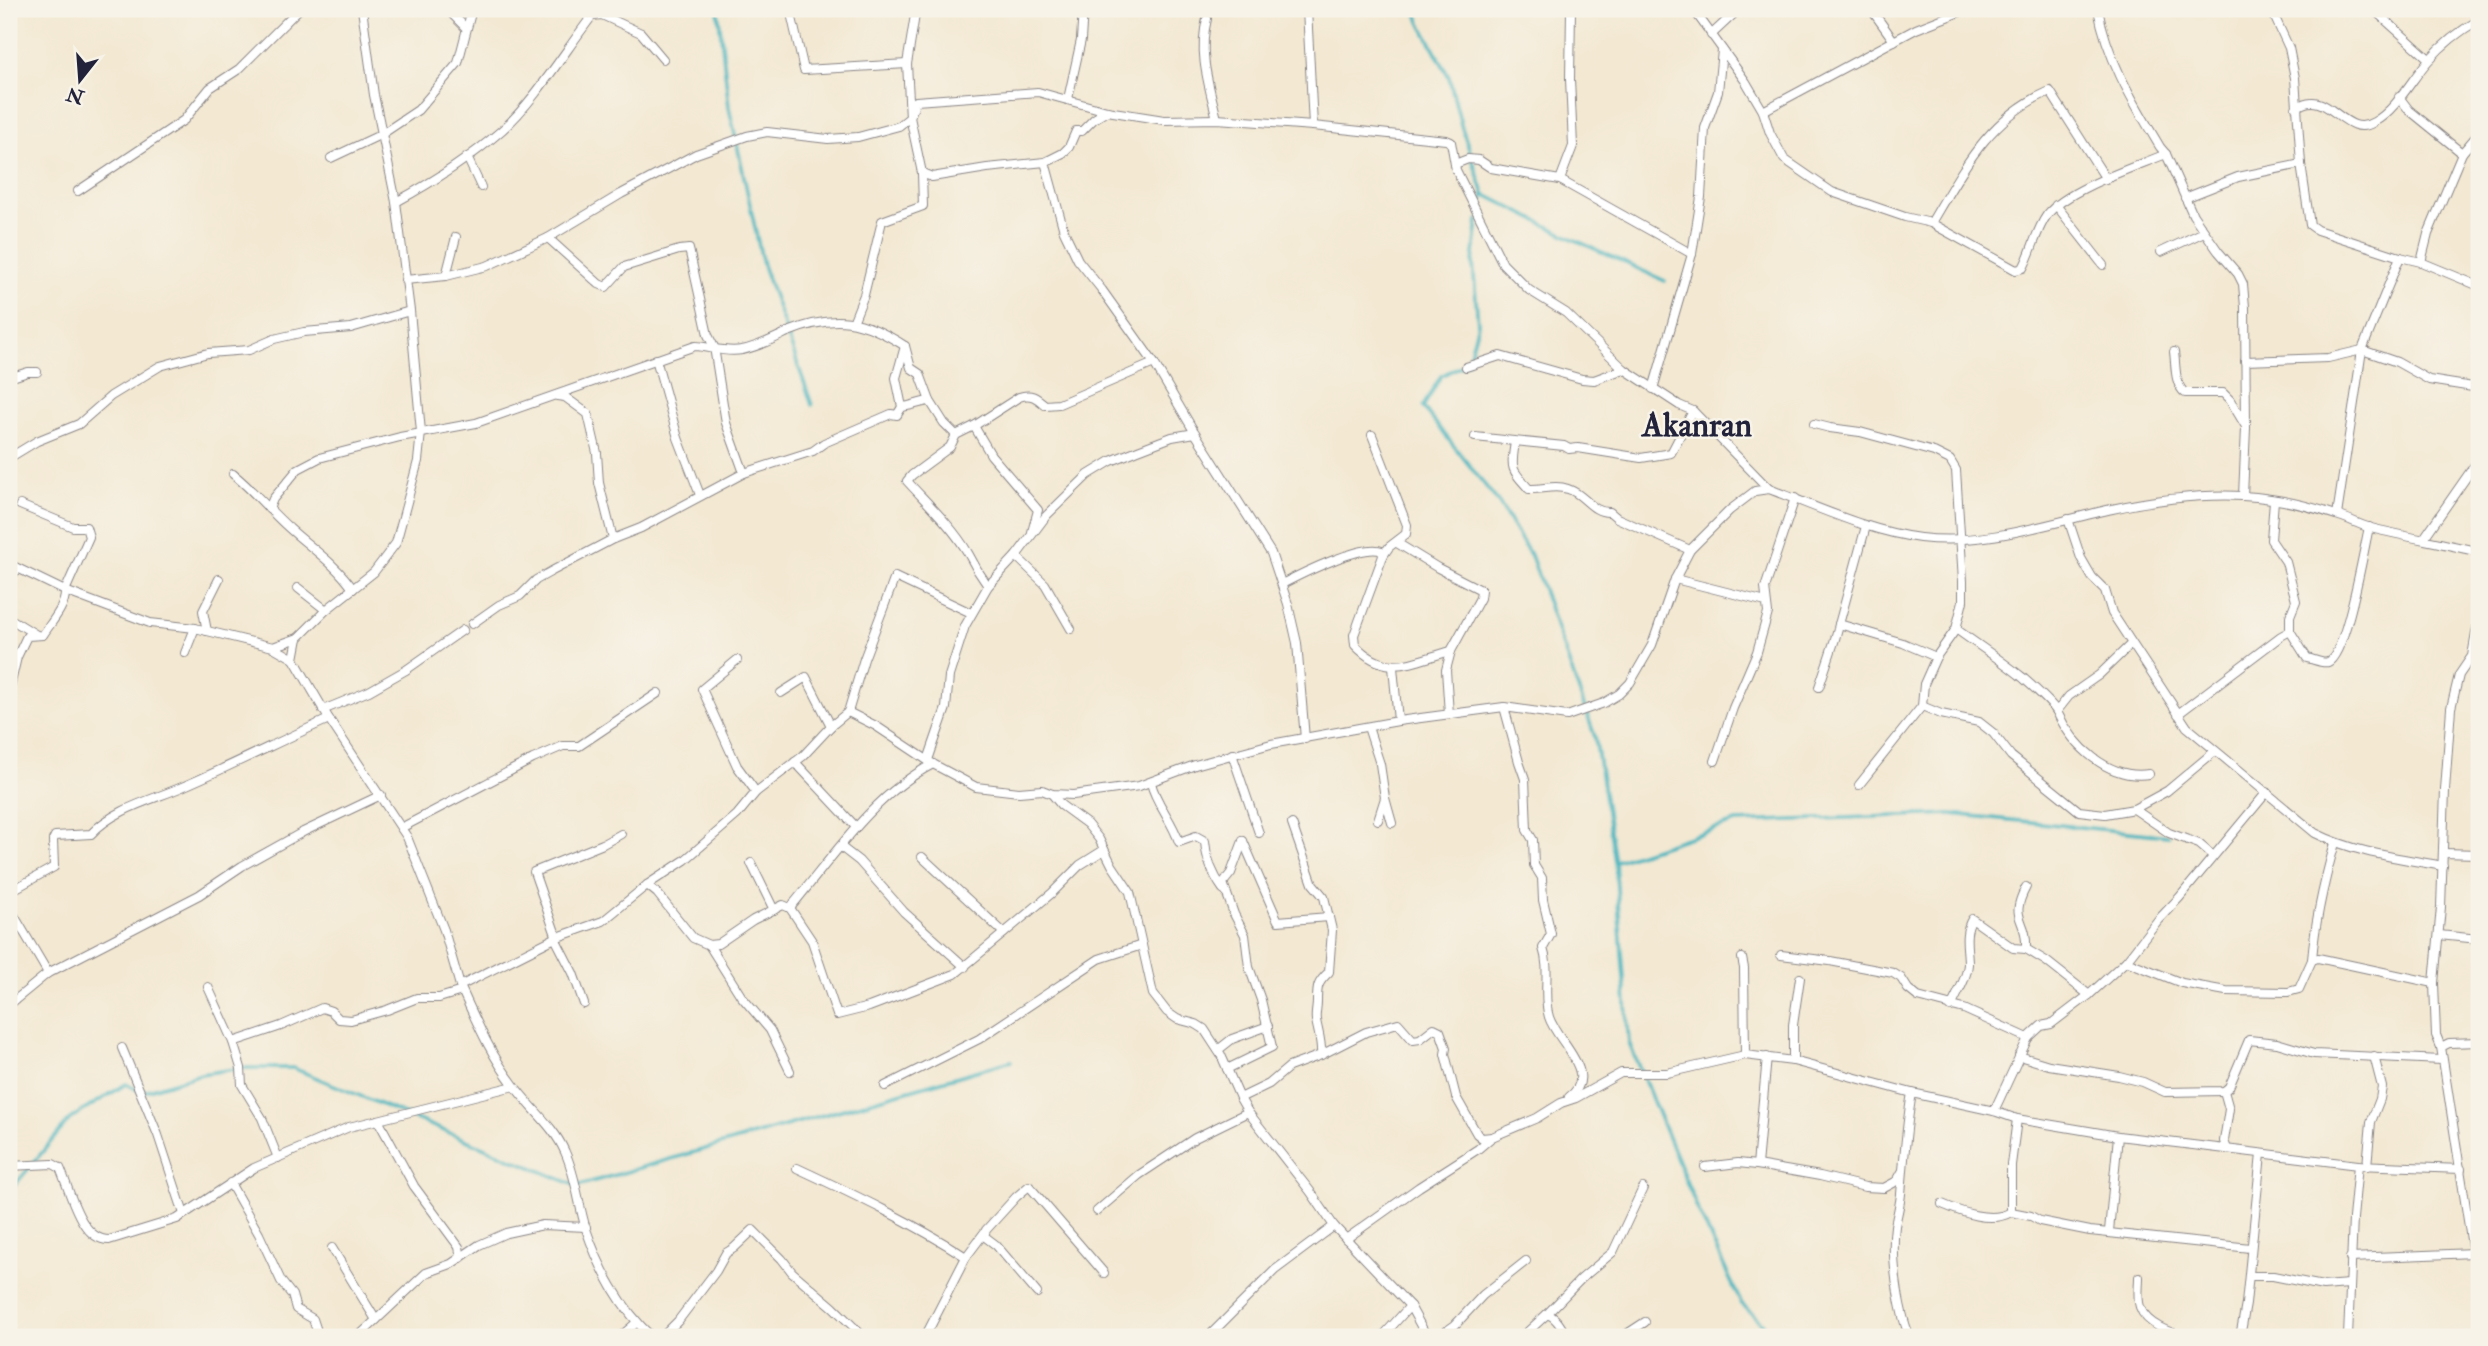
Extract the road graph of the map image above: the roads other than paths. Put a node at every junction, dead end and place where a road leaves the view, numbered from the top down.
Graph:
1 (299, 9) edge
2 (362, 9) edge
3 (447, 9) edge
4 (472, 9) edge
5 (790, 9) edge
6 (916, 9) edge
7 (1083, 9) edge
8 (1307, 9) edge
9 (1572, 9) edge
10 (1690, 9) edge
11 (1739, 9) edge
12 (1871, 9) edge
13 (1967, 9) edge
14 (2098, 9) edge
15 (2271, 9) edge
16 (2373, 9) edge
17 (1207, 19) dead end
18 (2479, 20) edge
19 (466, 28) junction
20 (1711, 35) junction
21 (1894, 41) junction
22 (1722, 50) junction
23 (663, 59) dead end
24 (2430, 59) junction
25 (907, 64) junction
26 (2399, 97) junction
27 (1068, 99) junction
28 (2296, 108) junction
29 (1107, 111) junction
30 (1763, 111) junction
31 (910, 117) junction
32 (1217, 120) junction
33 (1313, 126) junction
34 (2479, 133) edge
35 (383, 134) junction
36 (2462, 153) junction
37 (2166, 154) junction
38 (467, 157) junction
39 (331, 158) dead end
40 (1045, 162) junction
41 (1455, 164) junction
42 (2301, 164) junction
43 (922, 173) junction
44 (2106, 179) junction
45 (1560, 180) junction
46 (481, 187) dead end
47 (78, 191) dead end
48 (2185, 198) junction
49 (396, 202) junction
50 (2056, 205) junction
51 (1931, 223) junction
52 (2204, 233) junction
53 (456, 237) dead end
54 (548, 238) junction
55 (2161, 252) dead end
56 (1692, 254) junction
57 (2400, 257) junction
58 (2421, 262) junction
59 (2103, 265) dead end
60 (446, 276) junction
61 (405, 280) junction
62 (2479, 286) edge
63 (410, 311) junction
64 (854, 320) junction
65 (905, 345) junction
66 (713, 347) junction
67 (2362, 350) junction
68 (2174, 352) dead end
69 (656, 359) junction
70 (2245, 361) junction
71 (1154, 363) junction
72 (1466, 366) dead end
73 (1624, 369) junction
74 (37, 372) dead end
75 (9, 378) edge
76 (2479, 388) edge
77 (1653, 389) junction
78 (2245, 393) junction
79 (554, 395) junction
80 (2230, 400) junction
81 (930, 401) junction
82 (902, 407) junction
83 (1693, 411) junction
84 (1814, 424) dead end
85 (974, 426) junction
86 (2246, 428) junction
87 (421, 432) junction
88 (1195, 433) junction
89 (956, 435) junction
90 (1372, 435) dead end
91 (1475, 437) dead end
92 (1515, 442) junction
93 (9, 458) edge
94 (2479, 459) edge
95 (744, 473) junction
96 (233, 474) dead end
97 (1769, 489) junction
98 (701, 495) junction
99 (2243, 496) junction
100 (1795, 498) junction
101 (2274, 500) junction
102 (20, 505) dead end
103 (269, 509) junction
104 (2337, 515) junction
105 (2068, 519) junction
106 (1866, 526) junction
107 (2369, 527) junction
108 (1032, 535) junction
109 (2424, 538) junction
110 (614, 539) junction
111 (1962, 539) junction
112 (1397, 543) junction
113 (1690, 550) junction
114 (2479, 552) edge
115 (1016, 556) junction
116 (1383, 556) junction
117 (9, 564) edge
118 (18, 569) junction
119 (9, 577) edge
120 (219, 579) dead end
121 (1675, 579) junction
122 (1282, 584) junction
123 (988, 586) junction
124 (298, 588) dead end
125 (353, 589) junction
126 (65, 591) junction
127 (1766, 602) junction
128 (326, 610) junction
129 (969, 612) dead end
130 (2479, 616) edge
131 (9, 618) edge
132 (472, 624) dead end
133 (1839, 624) junction
134 (195, 628) junction
135 (1071, 629) dead end
136 (1956, 629) junction
137 (463, 630) dead end
138 (207, 631) junction
139 (2290, 631) junction
140 (35, 634) junction
141 (298, 638) junction
142 (2477, 643) edge
143 (2132, 644) junction
144 (273, 647) junction
145 (1451, 651) junction
146 (185, 653) dead end
147 (1936, 657) junction
148 (294, 659) junction
149 (737, 660) dead end
150 (1393, 667) junction
151 (1819, 687) dead end
152 (9, 691) edge
153 (658, 693) dead end
154 (781, 693) dead end
155 (1922, 706) junction
156 (1504, 707) junction
157 (323, 710) junction
158 (2057, 711) junction
159 (848, 712) junction
160 (1449, 714) junction
161 (2178, 714) junction
162 (329, 719) junction
163 (1398, 721) junction
164 (831, 726) junction
165 (1368, 727) junction
166 (1305, 739) junction
167 (2215, 751) junction
168 (1232, 754) junction
169 (1715, 761) dead end
170 (795, 762) junction
171 (931, 762) junction
172 (2149, 774) dead end
173 (1151, 783) junction
174 (1859, 785) dead end
175 (756, 792) junction
176 (2267, 792) junction
177 (1052, 794) junction
178 (381, 795) junction
179 (1384, 798) junction
180 (2134, 809) junction
181 (1378, 820) dead end
182 (1392, 823) dead end
183 (1292, 824) dead end
184 (856, 827) junction
185 (401, 828) junction
186 (1259, 833) dead end
187 (621, 834) dead end
188 (2335, 843) junction
189 (841, 847) junction
190 (1104, 850) junction
191 (2443, 853) junction
192 (2479, 854) edge
193 (2213, 856) junction
194 (922, 857) dead end
195 (751, 863) dead end
196 (2444, 866) junction
197 (647, 885) junction
198 (2026, 887) dead end
199 (9, 892) edge
200 (1228, 894) junction
201 (9, 907) edge
202 (790, 908) junction
203 (774, 910) junction
204 (1329, 917) junction
205 (1004, 933) junction
206 (2439, 935) junction
207 (556, 938) junction
208 (2479, 939) edge
209 (709, 945) junction
210 (1142, 945) junction
211 (2026, 949) junction
212 (1781, 955) dead end
213 (1742, 958) dead end
214 (2312, 960) junction
215 (2126, 961) junction
216 (965, 967) junction
217 (48, 972) junction
218 (1800, 978) dead end
219 (2434, 983) junction
220 (208, 988) dead end
221 (461, 988) junction
222 (2089, 995) junction
223 (584, 1004) dead end
224 (9, 1005) edge
225 (1951, 1007) junction
226 (1268, 1026) junction
227 (2028, 1038) junction
228 (233, 1042) junction
229 (2479, 1042) edge
230 (2441, 1046) junction
231 (122, 1048) dead end
232 (1218, 1050) junction
233 (1321, 1055) junction
234 (1745, 1055) junction
235 (2019, 1056) junction
236 (2374, 1056) junction
237 (1767, 1058) junction
238 (2442, 1059) junction
239 (1793, 1061) junction
240 (1227, 1069) junction
241 (790, 1071) dead end
242 (514, 1086) junction
243 (885, 1086) dead end
244 (2224, 1091) junction
245 (1912, 1093) junction
246 (1240, 1098) junction
247 (1561, 1103) junction
248 (1994, 1111) junction
249 (1248, 1112) junction
250 (2017, 1119) junction
251 (378, 1121) junction
252 (2118, 1136) junction
253 (1492, 1137) junction
254 (2227, 1149) junction
255 (2261, 1154) junction
256 (278, 1158) junction
257 (1757, 1165) junction
258 (2363, 1165) junction
259 (9, 1166) edge
260 (1705, 1167) dead end
261 (797, 1168) dead end
262 (1903, 1169) junction
263 (2461, 1169) junction
264 (230, 1183) junction
265 (1643, 1188) dead end
266 (1942, 1203) dead end
267 (1097, 1211) dead end
268 (2011, 1212) junction
269 (184, 1214) junction
270 (1334, 1226) junction
271 (586, 1227) junction
272 (2109, 1231) junction
273 (984, 1233) junction
274 (1346, 1239) junction
275 (332, 1248) dead end
276 (2250, 1248) junction
277 (2474, 1253) junction
278 (966, 1257) junction
279 (461, 1258) junction
280 (2350, 1258) junction
281 (1526, 1261) dead end
282 (1104, 1273) dead end
283 (2249, 1276) junction
284 (2139, 1277) dead end
285 (2349, 1284) junction
286 (2479, 1291) edge
287 (1037, 1293) dead end
288 (1410, 1306) junction
289 (1547, 1314) junction
290 (376, 1320) junction
291 (1645, 1322) dead end
292 (636, 1323) junction
293 (319, 1337) edge
294 (358, 1337) edge
295 (621, 1337) edge
296 (652, 1337) edge
297 (662, 1337) edge
298 (864, 1337) edge
299 (925, 1337) edge
300 (1208, 1337) edge
301 (1382, 1337) edge
302 (1427, 1337) edge
303 (1438, 1337) edge
304 (1522, 1337) edge
305 (1567, 1337) edge
306 (1622, 1337) edge
307 (1910, 1337) edge
308 (2188, 1337) edge
309 (2240, 1337) edge
310 (2348, 1337) edge

1 - 47 street
2 - 35 street
3 - 19 street
4 - 19 street
5 - 25 street
6 - 25 street
7 - 27 street
8 - 33 street
9 - 45 street
10 - 20 street
11 - 20 street
12 - 21 street
13 - 21 street
14 - 37 street
15 - 28 street
16 - 24 street
17 - 32 street
18 - 24 street
19 - 35 street
20 - 22 street
21 - 30 street
22 - 30 street
22 - 56 street
23 - 38 street
24 - 26 street
25 - 31 street
26 - 28 street
26 - 36 street
27 - 29 street
27 - 31 street
28 - 42 street
29 - 32 street
29 - 40 street
30 - 51 street
31 - 43 street
31 - 54 street
32 - 33 street
33 - 41 street
34 - 36 street
35 - 39 street
35 - 49 street
36 - 58 street
37 - 44 street
37 - 48 street
38 - 46 street
38 - 49 street
40 - 43 street
40 - 71 street
41 - 45 street
41 - 73 street
42 - 48 street
42 - 57 street
43 - 64 street
44 - 50 street
44 - 51 street
45 - 56 street
48 - 52 street
49 - 61 street
50 - 51 street
50 - 59 street
52 - 55 street
52 - 70 street
53 - 60 street
54 - 60 street
54 - 66 street
56 - 77 street
57 - 58 street
57 - 67 street
58 - 62 street
60 - 61 street
61 - 63 street
63 - 87 street
63 - 93 street
64 - 65 street
64 - 66 street
65 - 81 street
65 - 82 street
66 - 69 street
66 - 95 street
67 - 70 street
67 - 76 street
67 - 104 street
68 - 80 street
69 - 79 street
69 - 98 street
70 - 78 street
71 - 85 street
71 - 88 street
72 - 73 street
73 - 77 street
74 - 75 street
77 - 83 street
78 - 80 street
78 - 86 street
79 - 87 street
79 - 110 street
80 - 86 street
81 - 82 street
81 - 89 street
82 - 95 street
83 - 92 street
83 - 97 street
84 - 111 street
85 - 89 street
85 - 108 street
86 - 99 street
87 - 103 street
87 - 125 street
88 - 108 street
88 - 122 street
89 - 123 street
90 - 112 street
91 - 92 street
92 - 113 street
94 - 109 street
95 - 98 street
96 - 103 street
97 - 100 street
97 - 113 street
98 - 110 street
99 - 101 street
99 - 105 street
100 - 106 street
100 - 127 street
101 - 104 street
101 - 139 street
102 - 126 street
103 - 125 street
104 - 107 street
105 - 111 street
105 - 143 street
106 - 111 street
106 - 133 street
107 - 109 street
107 - 139 street
108 - 115 street
109 - 114 street
110 - 132 street
111 - 136 street
112 - 116 street
112 - 145 street
113 - 121 street
115 - 123 street
115 - 135 street
116 - 122 street
116 - 150 street
117 - 118 street
118 - 119 street
118 - 126 street
120 - 138 street
121 - 127 street
121 - 156 street
122 - 166 street
123 - 171 street
124 - 128 street
125 - 128 street
126 - 134 street
126 - 140 street
127 - 169 street
128 - 141 street
129 - 159 street
130 - 142 street
131 - 140 street
133 - 147 street
133 - 151 street
134 - 138 street
134 - 146 street
136 - 147 street
136 - 158 street
137 - 157 street
138 - 144 street
139 - 161 street
140 - 152 street
141 - 144 street
141 - 148 street
142 - 191 street
143 - 158 street
143 - 161 street
144 - 148 street
145 - 150 street
145 - 160 street
147 - 155 street
148 - 157 street
149 - 175 street
150 - 163 street
153 - 185 street
154 - 164 street
155 - 174 street
155 - 180 street
156 - 160 street
156 - 247 street
157 - 162 street
158 - 172 street
159 - 164 street
159 - 171 street
160 - 163 street
161 - 167 street
162 - 178 street
162 - 199 street
163 - 165 street
164 - 170 street
165 - 166 street
165 - 179 street
166 - 168 street
167 - 176 street
167 - 180 street
168 - 173 street
168 - 186 street
170 - 175 street
170 - 184 street
171 - 177 street
171 - 184 street
173 - 177 street
173 - 200 street
175 - 197 street
176 - 188 street
176 - 193 street
177 - 190 street
178 - 185 street
178 - 217 street
179 - 181 street
179 - 182 street
180 - 193 street
183 - 204 street
184 - 189 street
185 - 221 street
187 - 207 street
188 - 196 street
188 - 214 street
189 - 202 street
189 - 216 street
190 - 205 street
190 - 210 street
191 - 192 street
191 - 196 street
193 - 215 street
194 - 205 street
195 - 203 street
196 - 206 street
197 - 207 street
197 - 209 street
198 - 211 street
200 - 204 street
200 - 226 street
201 - 217 street
202 - 203 street
202 - 216 street
203 - 209 street
204 - 233 street
205 - 216 street
206 - 208 street
206 - 219 street
207 - 221 street
207 - 223 street
209 - 241 street
210 - 232 street
210 - 243 street
211 - 222 street
211 - 225 street
212 - 225 street
213 - 234 street
214 - 215 street
214 - 219 street
215 - 222 street
217 - 224 street
218 - 239 street
219 - 230 street
220 - 228 street
221 - 228 street
221 - 242 street
222 - 227 street
225 - 227 street
226 - 232 street
226 - 240 street
227 - 235 street
228 - 256 street
229 - 230 street
230 - 238 street
231 - 269 street
232 - 240 street
233 - 246 street
233 - 253 street
234 - 237 street
234 - 247 street
235 - 244 street
235 - 248 street
236 - 238 street
236 - 244 street
236 - 258 street
237 - 239 street
237 - 257 street
238 - 263 street
239 - 245 street
240 - 246 street
242 - 251 street
242 - 271 street
244 - 254 street
245 - 248 street
245 - 262 street
246 - 249 street
247 - 253 street
248 - 250 street
249 - 267 street
249 - 270 street
250 - 252 street
250 - 268 street
251 - 256 street
251 - 279 street
252 - 254 street
252 - 272 street
253 - 274 street
254 - 255 street
255 - 258 street
255 - 276 street
256 - 264 street
257 - 260 street
257 - 262 street
258 - 263 street
258 - 280 street
259 - 269 street
261 - 278 street
262 - 307 street
263 - 277 street
264 - 269 street
264 - 293 street
265 - 289 street
266 - 268 street
268 - 272 street
270 - 274 street
270 - 300 street
271 - 279 street
271 - 292 street
272 - 276 street
273 - 278 street
273 - 282 street
273 - 287 street
274 - 288 street
275 - 290 street
276 - 283 street
277 - 280 street
277 - 286 street
278 - 299 street
279 - 290 street
280 - 285 street
281 - 303 street
283 - 285 street
283 - 309 street
284 - 308 street
285 - 310 street
288 - 301 street
288 - 302 street
289 - 304 street
289 - 305 street
290 - 294 street
291 - 306 street
292 - 295 street
292 - 296 street
297 - 298 street

